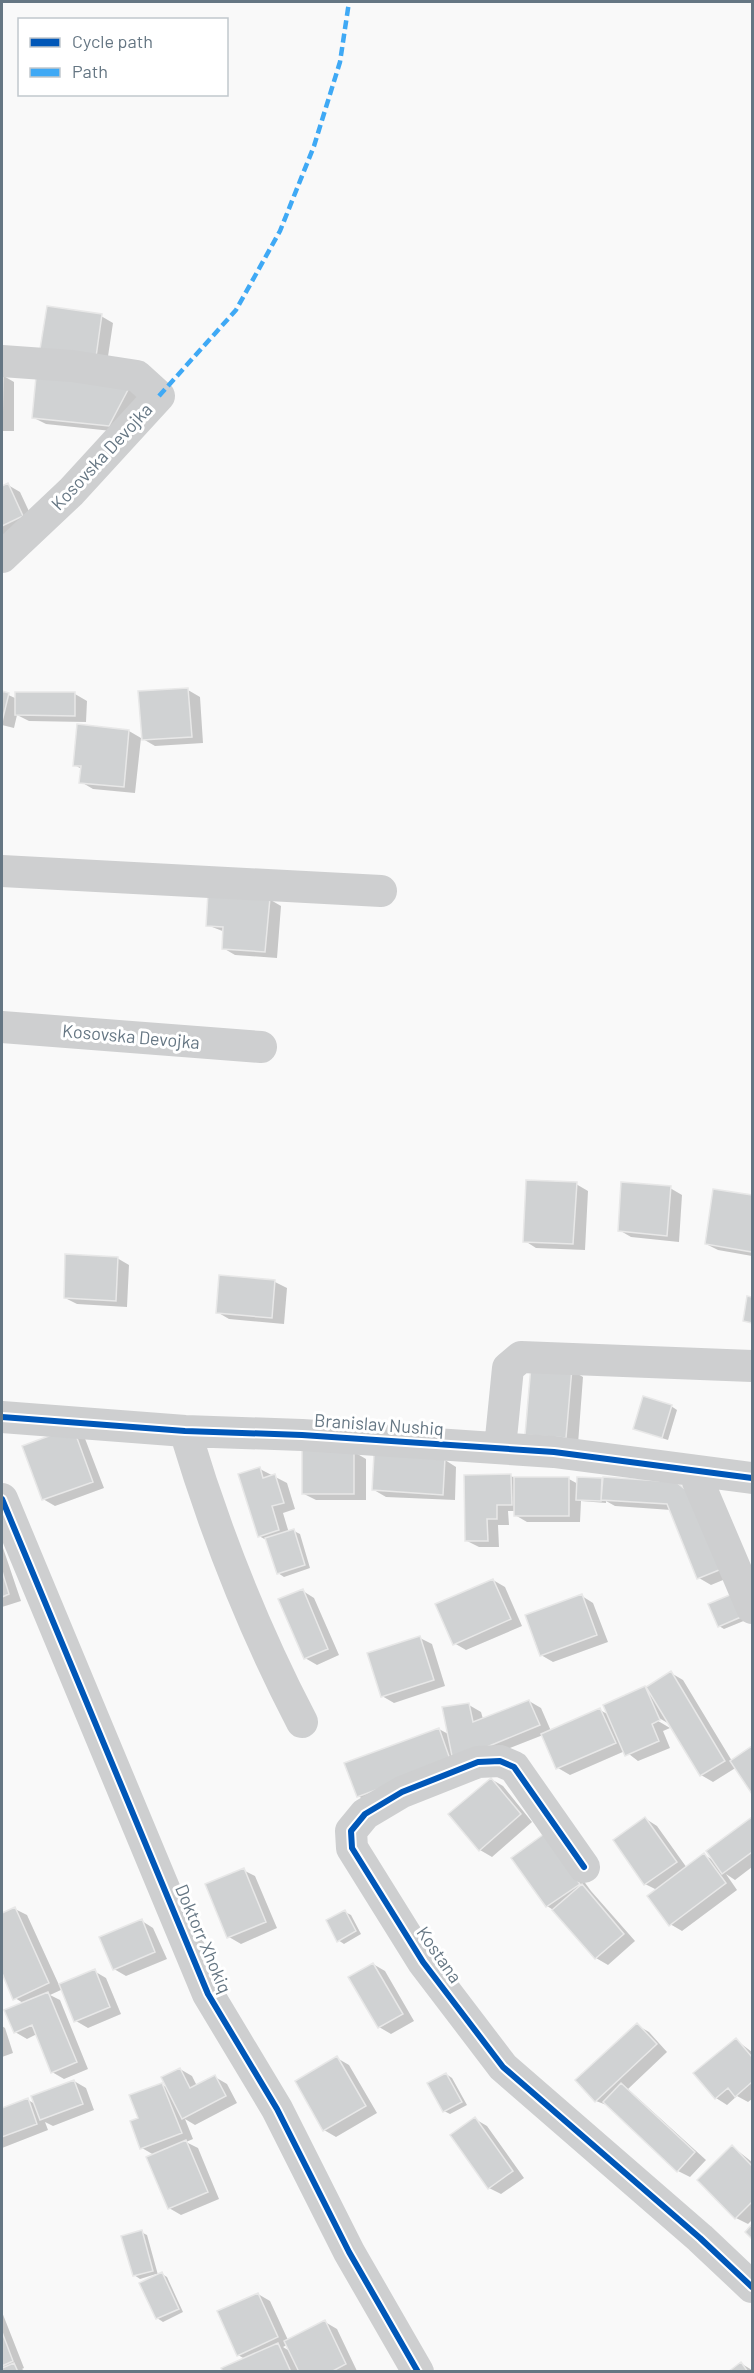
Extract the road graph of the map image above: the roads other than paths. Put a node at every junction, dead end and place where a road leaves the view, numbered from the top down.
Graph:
1 (2, 361) edge
2 (2, 557) edge
3 (2, 871) edge
4 (381, 891) dead end
5 (2, 1026) edge
6 (261, 1047) dead end
7 (753, 1366) edge
8 (2, 1417) edge
9 (185, 1431) junction
10 (500, 1448) junction
11 (694, 1472) junction
12 (753, 1478) edge
13 (2, 1498) edge
14 (753, 1608) edge
15 (302, 1722) dead end
16 (584, 1867) dead end
17 (753, 2287) edge
18 (418, 2372) edge

1 - 2 street, Kosovska Devojka
3 - 4 street
5 - 6 street, Kosovska Devojka
7 - 10 street
8 - 9 street, Branislav Nushiq
9 - 10 street, Branislav Nushiq
9 - 15 street
10 - 11 street, Branislav Nushiq
11 - 12 street, Branislav Nushiq
11 - 14 street
13 - 18 street, Doktorr Xhokiq
16 - 17 street, Kostana

